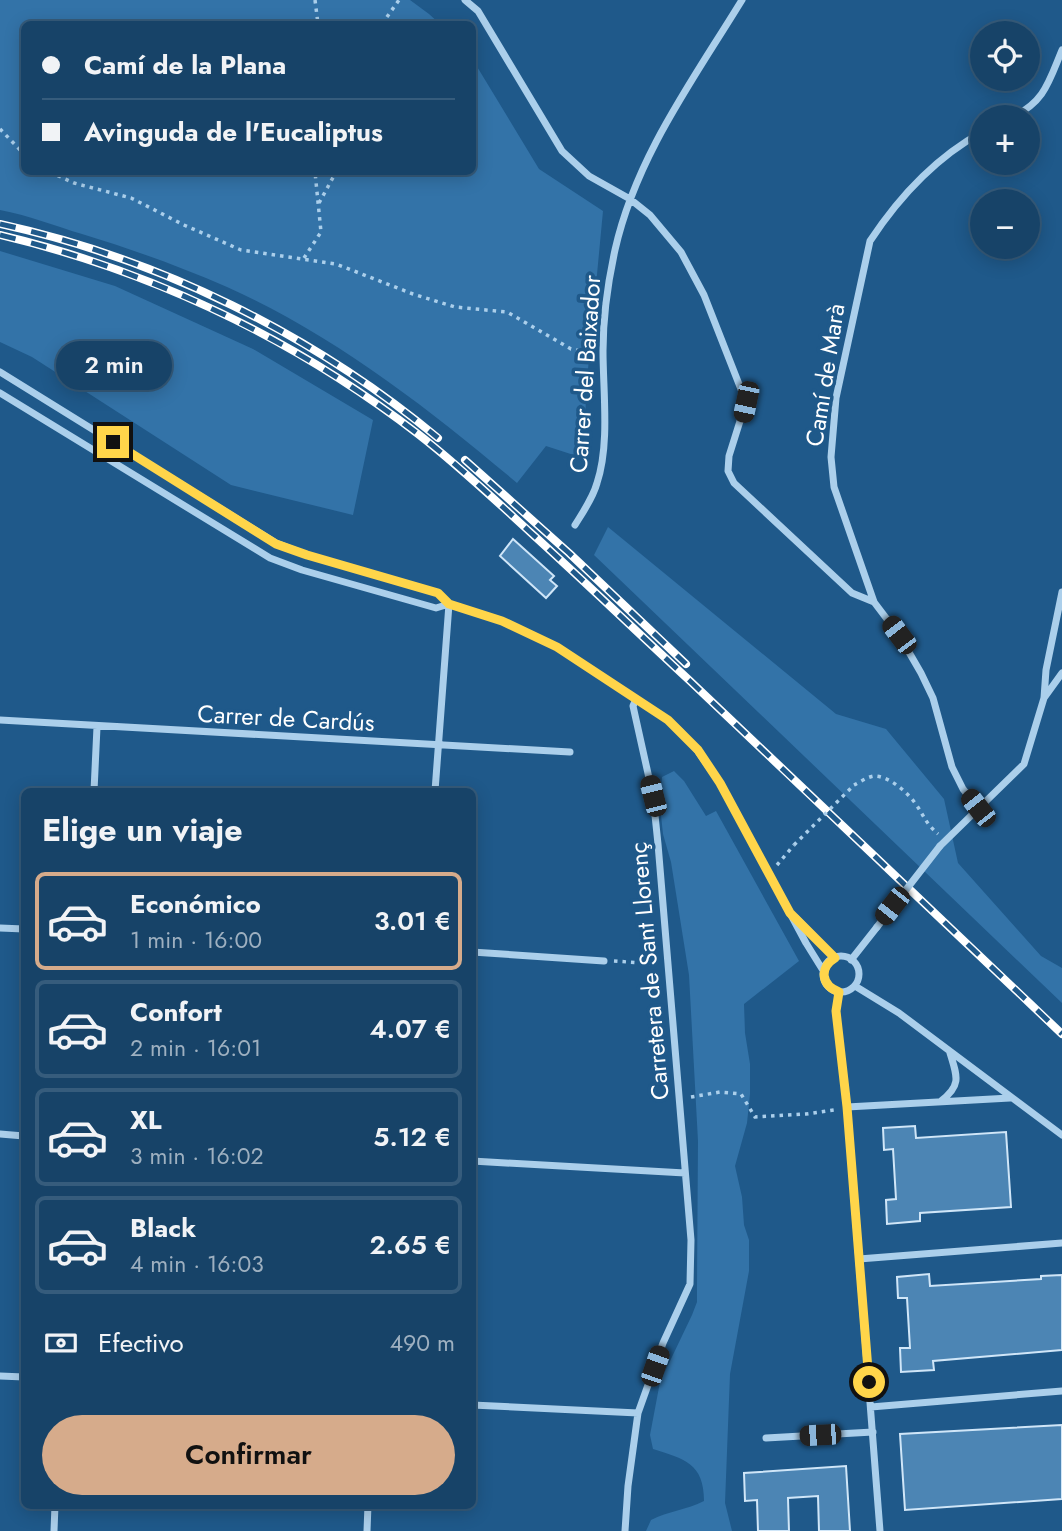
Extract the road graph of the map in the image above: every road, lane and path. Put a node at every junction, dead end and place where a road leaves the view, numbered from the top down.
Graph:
1 (315, 0) edge
2 (399, 0) edge
3 (465, 0) edge
4 (742, 0) edge
5 (318, 21) edge
6 (385, 21) edge
7 (1062, 50) edge
8 (1033, 105) edge
9 (0, 129) edge
10 (970, 140) edge
11 (21, 150) edge
12 (57, 175) edge
13 (315, 175) edge
14 (334, 175) edge
15 (630, 199) junction
16 (318, 205) junction
17 (304, 258) junction
18 (603, 352) junction
19 (0, 372) edge
20 (0, 393) edge
21 (575, 525) dead end
22 (1062, 592) edge
23 (874, 602) junction
24 (449, 604) junction
25 (1062, 674) edge
26 (1044, 698) junction
27 (636, 699) junction
28 (0, 720) edge
29 (97, 727) junction
30 (437, 746) junction
31 (570, 752) dead end
32 (94, 788) edge
33 (435, 788) edge
34 (978, 808) junction
35 (943, 843) junction
36 (769, 873) junction
37 (790, 913) junction
38 (0, 928) edge
39 (21, 929) edge
40 (476, 952) edge
41 (835, 958) junction
42 (851, 960) junction
43 (604, 961) joint
44 (668, 965) junction
45 (824, 972) junction
46 (855, 986) junction
47 (839, 992) junction
48 (950, 1053) junction
49 (699, 1096) dead end
50 (1011, 1098) junction
51 (940, 1101) junction
52 (847, 1107) junction
53 (0, 1135) edge
54 (1062, 1135) edge
55 (21, 1136) edge
56 (476, 1161) edge
57 (685, 1173) junction
58 (1062, 1243) edge
59 (859, 1259) junction
60 (0, 1376) edge
61 (21, 1377) edge
62 (1062, 1391) edge
63 (476, 1405) edge
64 (871, 1407) junction
65 (638, 1413) junction
66 (873, 1432) junction
67 (766, 1438) dead end
68 (55, 1509) edge
69 (368, 1509) edge
70 (54, 1531) edge
71 (367, 1531) edge
72 (625, 1531) edge
73 (880, 1531) edge

1 - 5 path
2 - 6 path
3 - 15 street
4 - 15 street, Carrer del Baixador
7 - 8 street
9 - 11 path
10 - 23 street, Camí de Marà
12 - 17 path
13 - 16 path
14 - 16 path
15 - 18 street, Carrer del Baixador
15 - 23 street
16 - 17 path
17 - 18 path
18 - 21 street, Carrer del Baixador
19 - 24 street
20 - 24 street
22 - 26 street
23 - 34 street, Camí de Marà
24 - 27 street
24 - 30 street
25 - 26 street
26 - 34 street
27 - 36 street
27 - 44 street, Carretera de Sant Llorenç
28 - 29 street, Carrer de Cardús
29 - 30 street, Carrer de Cardús
29 - 32 street
30 - 31 street, Carrer de Cardús
30 - 33 street
34 - 35 street
35 - 36 path, bridge
35 - 42 street, bridge
36 - 37 street
37 - 41 street
37 - 45 street
38 - 39 street
40 - 43 street
41 - 42 street
41 - 45 street
42 - 46 street
43 - 44 path
44 - 57 street, Carretera de Sant Llorenç
45 - 47 street
46 - 47 street
46 - 48 street
47 - 52 street
48 - 50 street
48 - 51 street
49 - 52 path
50 - 51 street
50 - 54 street
51 - 52 street
52 - 59 street
53 - 55 street
56 - 57 street
57 - 65 street, Carretera de Sant Llorenç
58 - 59 street
59 - 64 street
60 - 61 street
62 - 64 street
63 - 65 street
64 - 66 street
65 - 72 street, Carretera de Sant Llorenç
66 - 67 street
66 - 73 street
68 - 70 street
69 - 71 street

